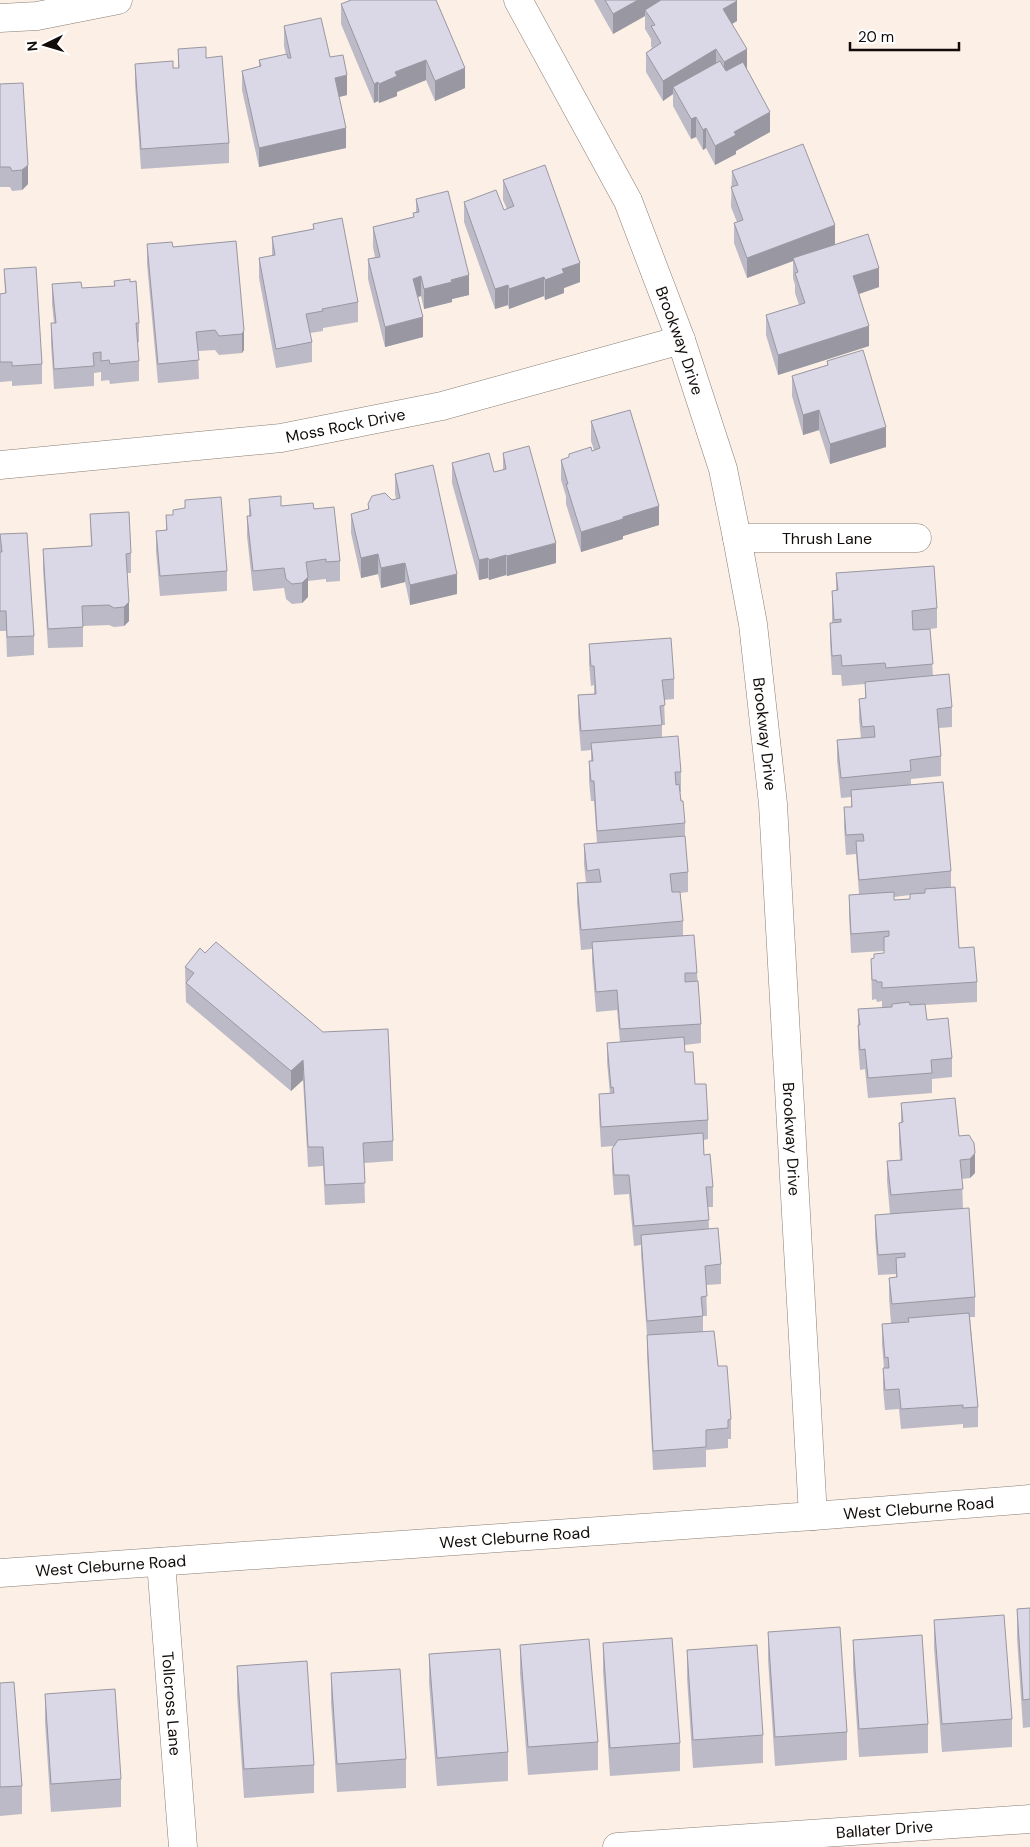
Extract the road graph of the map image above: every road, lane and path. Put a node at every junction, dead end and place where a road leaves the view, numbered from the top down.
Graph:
1 (118, 0) edge
2 (518, 0) edge
3 (0, 18) edge
4 (680, 340) junction
5 (0, 465) edge
6 (737, 538) junction
7 (917, 538) dead end
8 (1030, 1499) edge
9 (812, 1516) junction
10 (160, 1562) junction
11 (0, 1573) edge
12 (1030, 1819) edge
13 (650, 1846) edge
14 (183, 1847) edge
15 (617, 1847) edge

1 - 3 street
2 - 4 street, Brookway Drive
4 - 5 street, Moss Rock Drive
4 - 6 street, Brookway Drive
6 - 7 street, Thrush Lane
6 - 9 street, Brookway Drive
8 - 9 street, West Cleburne Road
9 - 10 street, West Cleburne Road
10 - 11 street, West Cleburne Road
10 - 14 street, Tollcross Lane
12 - 13 street, Ballater Drive
13 - 15 street, Ballater Drive

